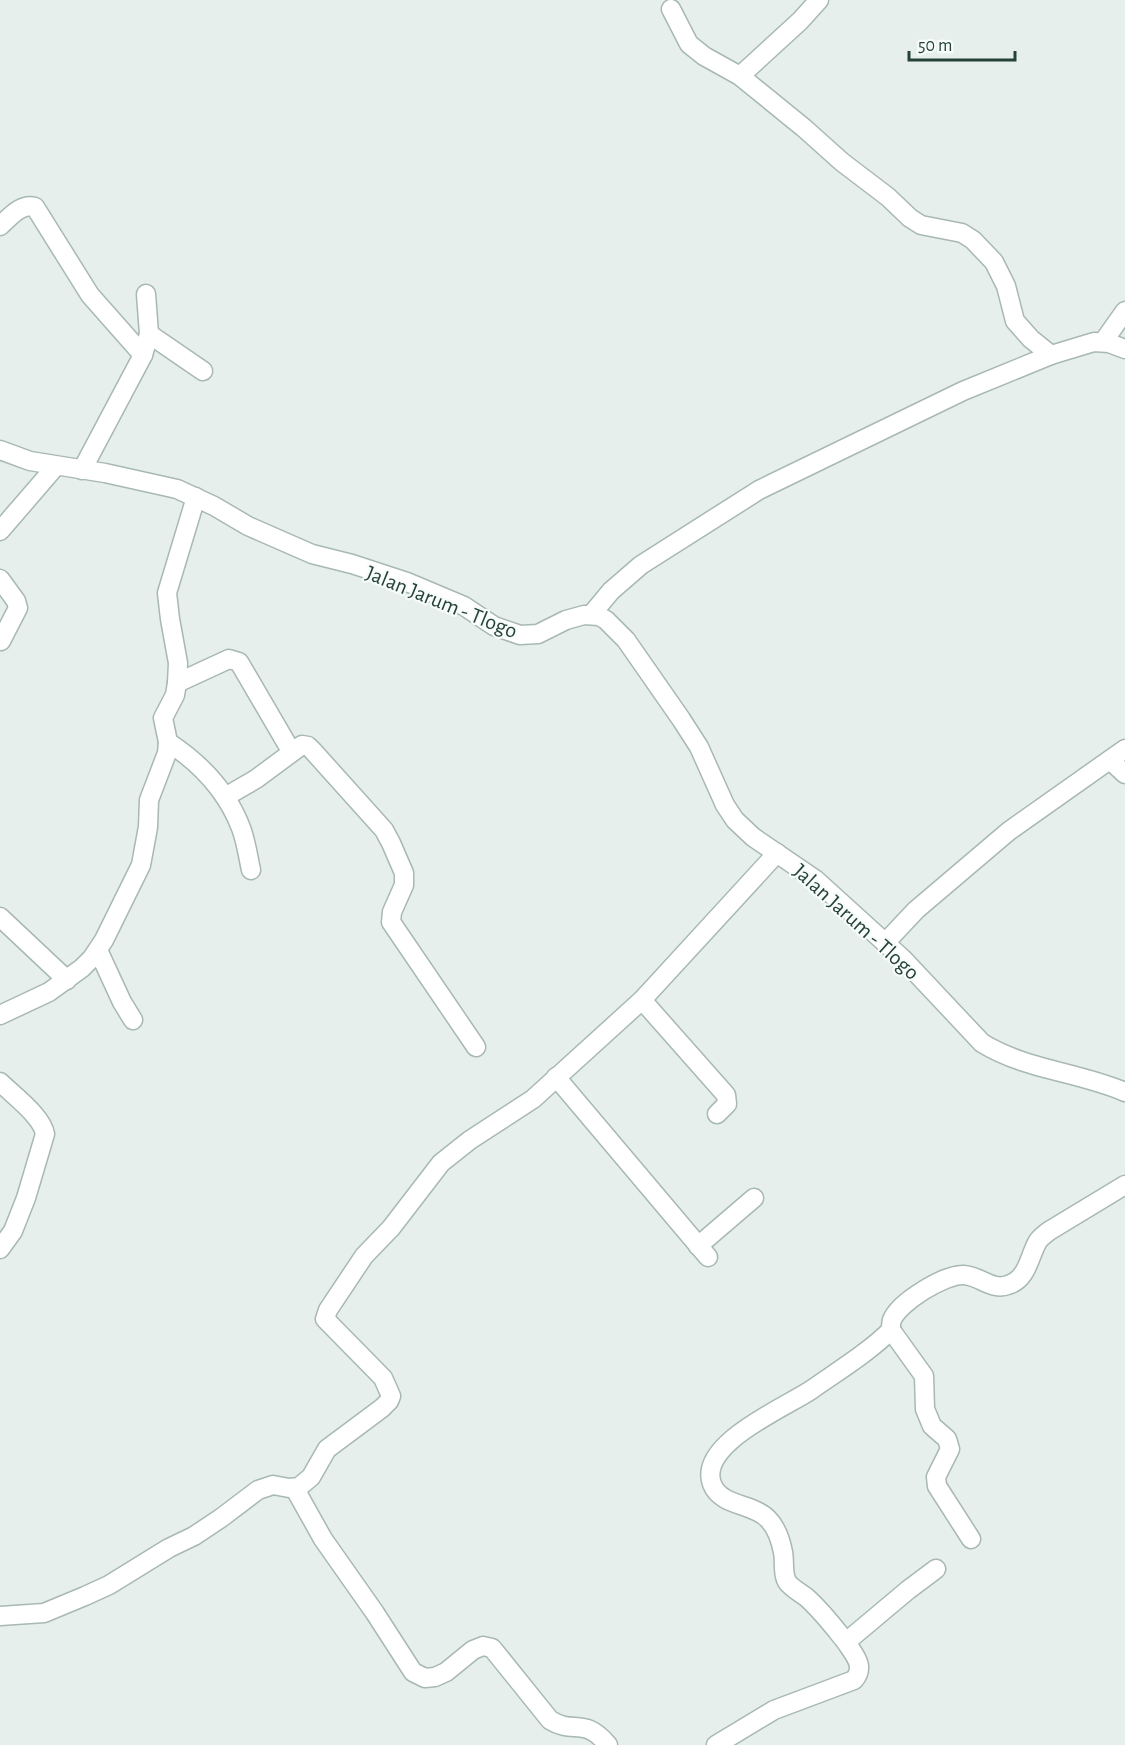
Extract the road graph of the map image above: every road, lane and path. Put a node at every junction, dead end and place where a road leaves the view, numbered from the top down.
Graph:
1 (819, 0) edge
2 (671, 9) dead end
3 (740, 76) junction
4 (0, 226) edge
5 (146, 294) dead end
6 (1125, 311) edge
7 (149, 334) junction
8 (1103, 342) junction
9 (1125, 349) edge
10 (143, 355) junction
11 (1051, 355) junction
12 (203, 371) dead end
13 (0, 450) edge
14 (56, 466) junction
15 (82, 470) junction
16 (196, 497) junction
17 (0, 531) edge
18 (0, 579) edge
19 (591, 615) junction
20 (1, 641) edge
21 (177, 683) junction
22 (168, 742) junction
23 (1125, 749) edge
24 (291, 751) junction
25 (1110, 760) junction
26 (1125, 774) edge
27 (225, 797) junction
28 (777, 853) junction
29 (252, 870) dead end
30 (0, 916) edge
31 (885, 943) junction
32 (98, 950) junction
33 (67, 980) junction
34 (642, 1000) junction
35 (0, 1015) edge
36 (133, 1020) dead end
37 (476, 1047) dead end
38 (556, 1077) junction
39 (0, 1082) edge
40 (1125, 1092) edge
41 (717, 1114) dead end
42 (1125, 1185) edge
43 (754, 1198) dead end
44 (0, 1248) edge
45 (891, 1330) junction
46 (295, 1489) junction
47 (971, 1539) dead end
48 (936, 1569) dead end
49 (0, 1616) edge
50 (846, 1642) junction
51 (608, 1745) edge
52 (716, 1745) edge

1 - 3 street
2 - 3 street
3 - 11 street
4 - 10 street
5 - 7 street
6 - 8 street
7 - 10 street
7 - 12 street
8 - 9 street
8 - 11 street
10 - 15 street
11 - 19 street
13 - 14 street, Jalan Jarum - Tlogo
14 - 15 street, Jalan Jarum - Tlogo
14 - 17 street
15 - 16 street, Jalan Jarum - Tlogo
16 - 19 street, Jalan Jarum - Tlogo
16 - 21 street
18 - 20 street
19 - 28 street, Jalan Jarum - Tlogo
21 - 22 street
21 - 24 street
22 - 27 street
22 - 32 street
23 - 25 street
24 - 27 street
24 - 37 street
25 - 26 street
25 - 31 street
27 - 29 street
28 - 31 street, Jalan Jarum - Tlogo
28 - 34 street
30 - 33 street
31 - 40 street, Jalan Jarum - Tlogo
32 - 33 street
32 - 36 street
33 - 35 street
34 - 38 street
34 - 41 street
38 - 43 street
38 - 46 street
39 - 44 street
42 - 45 street
45 - 47 street
45 - 50 street
46 - 49 street
46 - 51 street
48 - 50 street
50 - 52 street

